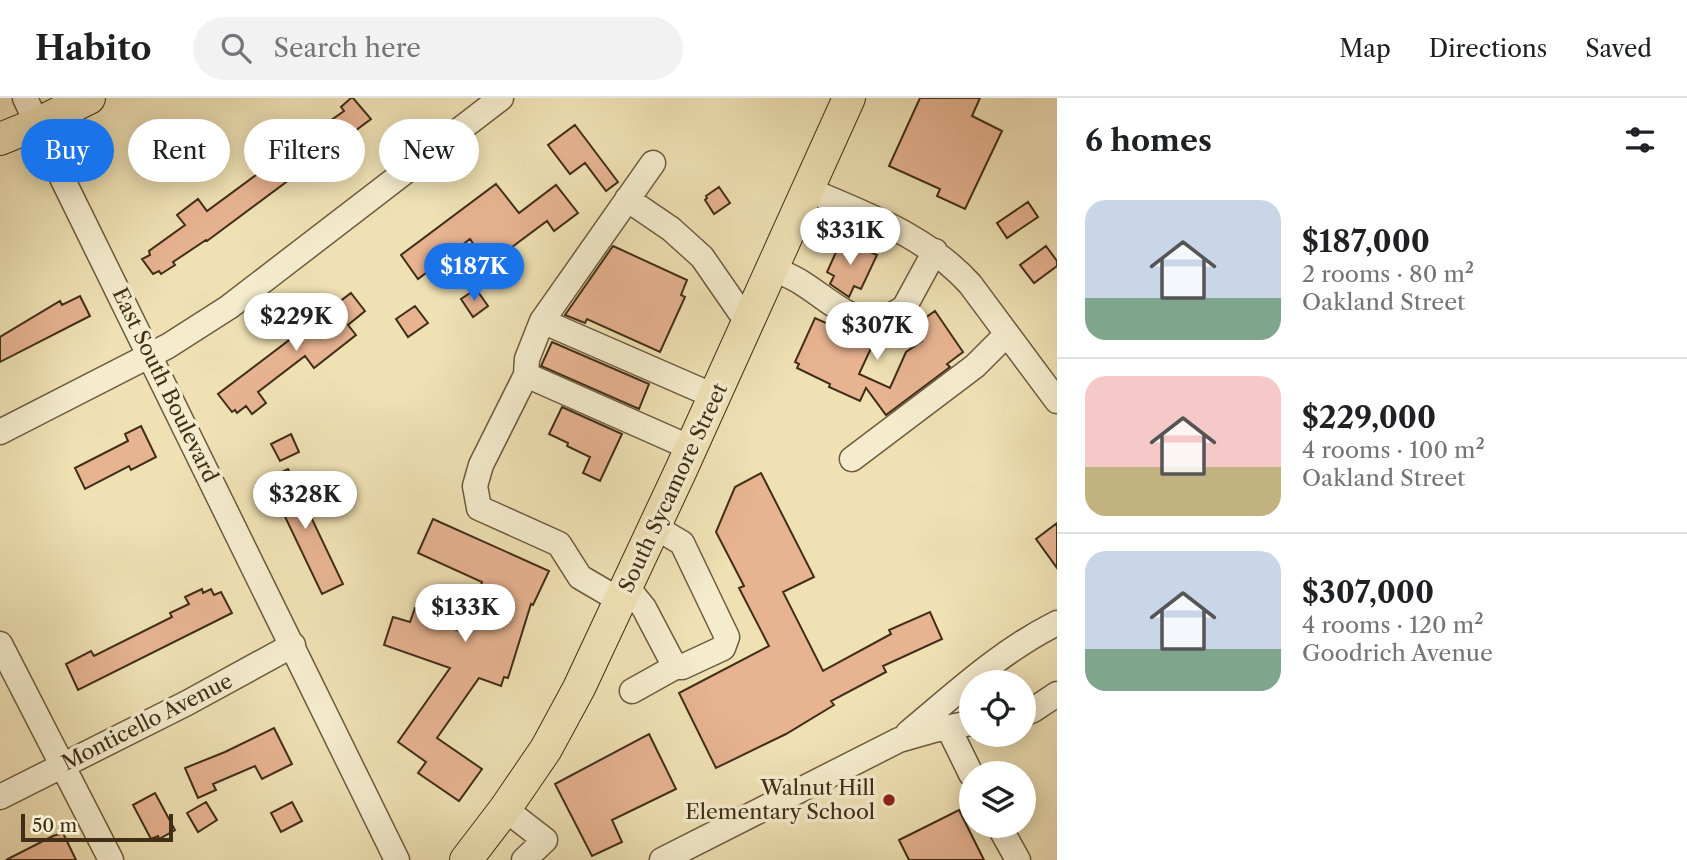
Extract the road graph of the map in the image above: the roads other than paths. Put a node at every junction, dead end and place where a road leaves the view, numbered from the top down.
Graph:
1 (89, 98) edge
2 (501, 98) edge
3 (849, 98) edge
4 (31, 111) edge
5 (0, 139) edge
6 (653, 163) dead end
7 (807, 189) junction
8 (627, 199) junction
9 (935, 251) junction
10 (772, 268) junction
11 (542, 321) junction
12 (747, 322) junction
13 (1007, 334) junction
14 (150, 356) junction
15 (526, 375) junction
16 (714, 396) junction
17 (1057, 401) edge
18 (0, 432) edge
19 (691, 448) junction
20 (852, 459) dead end
21 (655, 527) junction
22 (624, 594) junction
23 (1057, 623) edge
24 (0, 644) edge
25 (293, 645) junction
26 (675, 667) junction
27 (632, 691) dead end
28 (1057, 694) edge
29 (1036, 708) edge
30 (959, 725) edge
31 (899, 740) junction
32 (62, 766) junction
33 (0, 797) edge
34 (505, 809) junction
35 (1006, 838) edge
36 (111, 860) edge
37 (397, 860) edge
38 (466, 860) edge
39 (524, 860) edge
40 (662, 860) edge
41 (1018, 860) edge

1 - 4 main road
2 - 14 street
3 - 7 main road, South Sycamore Street
4 - 5 main road
4 - 14 street, East South Boulevard
6 - 8 street
7 - 9 street
7 - 10 main road, South Sycamore Street
8 - 11 street
8 - 12 street
9 - 10 street
9 - 13 street
10 - 12 main road, South Sycamore Street
11 - 15 street
11 - 16 street
12 - 16 main road, South Sycamore Street
13 - 17 street
13 - 20 street
14 - 18 street
14 - 25 street, East South Boulevard
15 - 19 street
15 - 22 street
16 - 19 main road, South Sycamore Street
19 - 21 main road, South Sycamore Street
21 - 22 main road, South Sycamore Street
21 - 26 street
22 - 26 street
22 - 34 main road, South Sycamore Street
23 - 31 street
24 - 32 street
25 - 32 street, Monticello Avenue
25 - 37 street, East South Boulevard
26 - 27 street
28 - 29 street
30 - 31 street
31 - 40 street
32 - 33 street, Monticello Avenue
32 - 36 street
34 - 38 main road, South Sycamore Street
34 - 39 street
35 - 41 street

